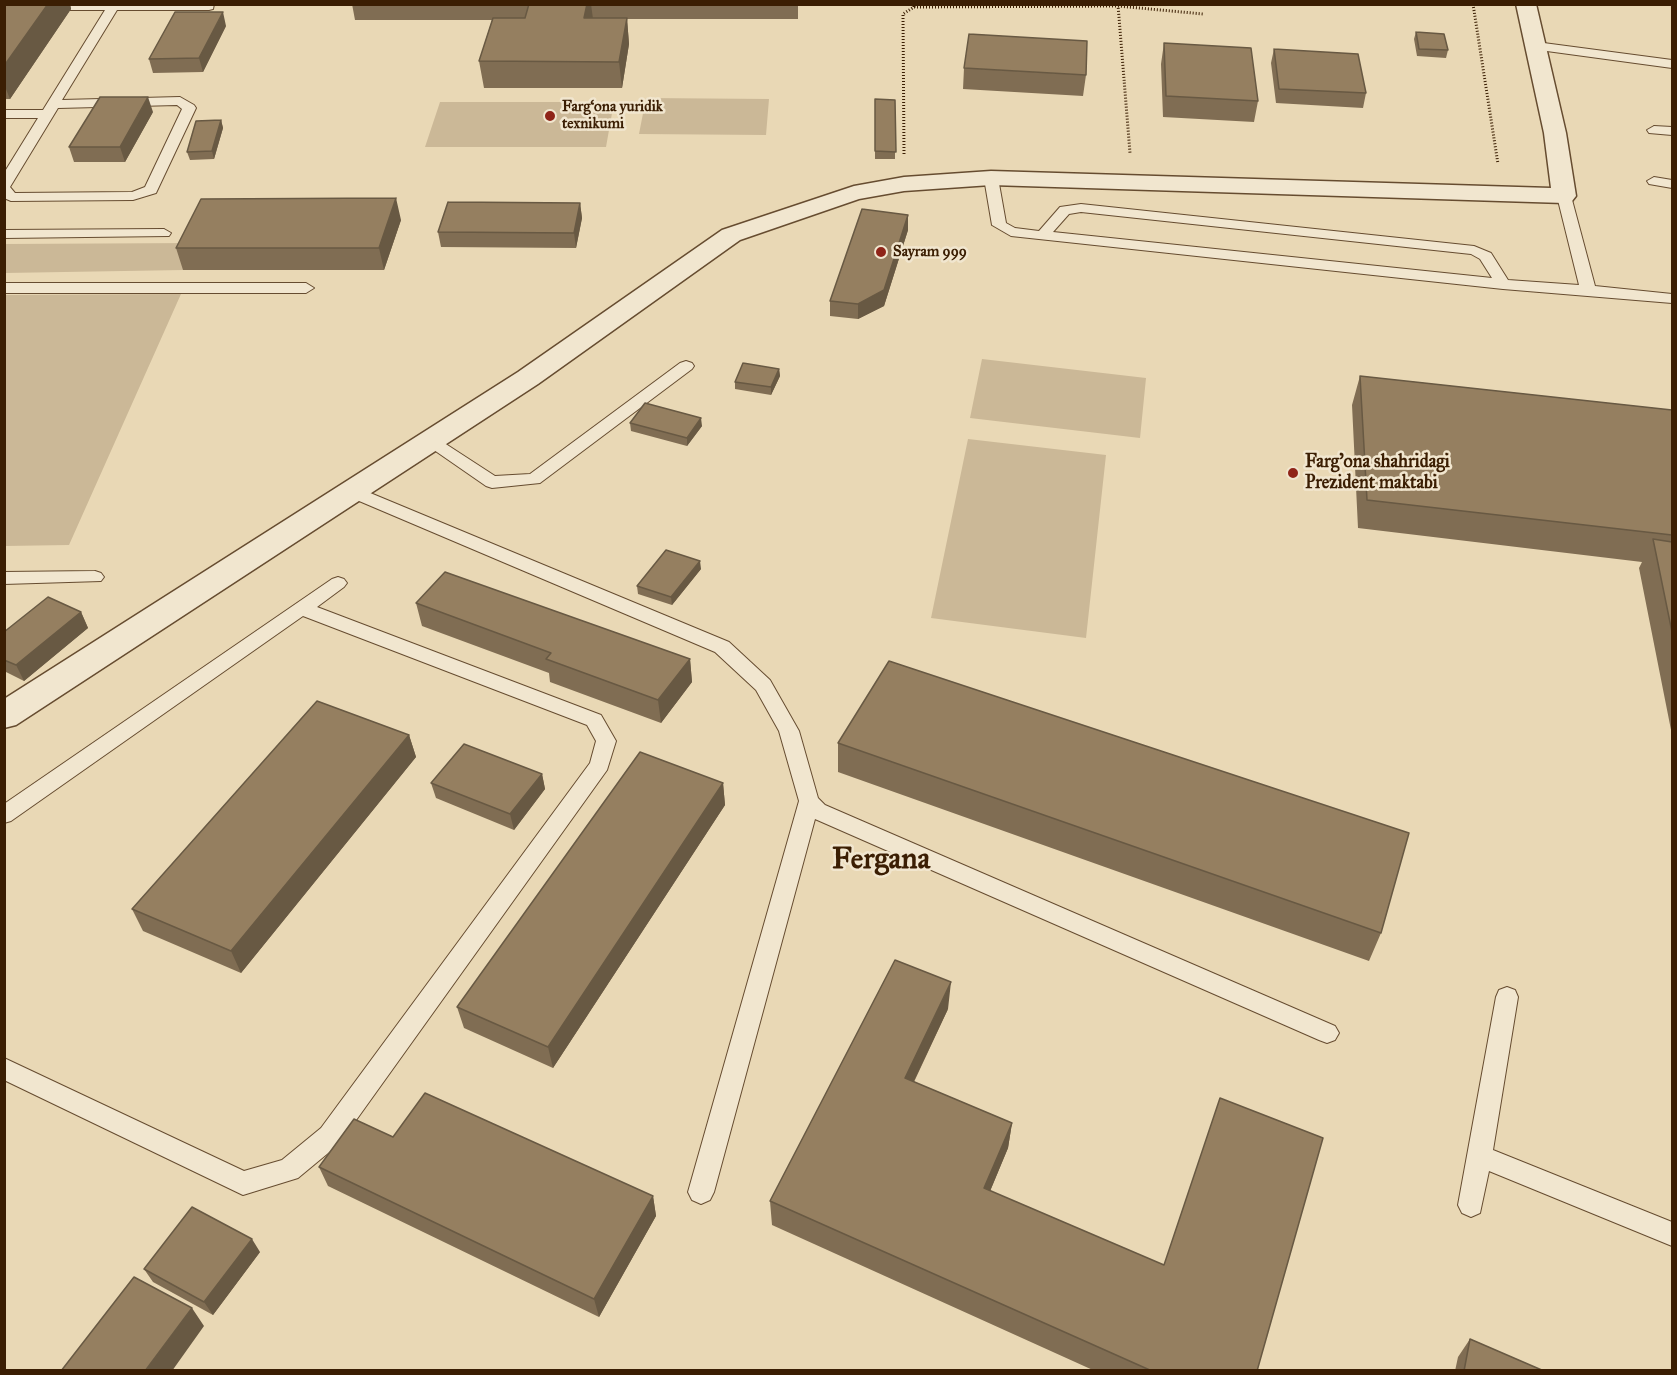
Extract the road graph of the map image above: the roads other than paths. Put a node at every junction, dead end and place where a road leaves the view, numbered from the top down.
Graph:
1 (1526, 4) edge
2 (4, 6) edge
3 (113, 6) junction
4 (209, 6) dead end
5 (1536, 46) junction
6 (1672, 64) edge
7 (52, 109) junction
8 (4, 114) edge
9 (1654, 130) dead end
10 (1672, 131) edge
11 (991, 178) junction
12 (1654, 181) dead end
13 (1672, 184) edge
14 (4, 187) edge
15 (1564, 196) junction
16 (164, 232) dead end
17 (4, 234) edge
18 (1043, 235) junction
19 (1503, 284) junction
20 (4, 288) edge
21 (306, 288) dead end
22 (1588, 290) junction
23 (1672, 299) edge
24 (686, 366) dead end
25 (429, 441) junction
26 (351, 491) junction
27 (95, 577) dead end
28 (4, 578) edge
29 (338, 583) dead end
30 (303, 609) junction
31 (4, 716) edge
32 (809, 801) junction
33 (4, 815) edge
34 (1507, 997) dead end
35 (1327, 1033) dead end
36 (4, 1068) edge
37 (1480, 1156) junction
38 (701, 1192) dead end
39 (1471, 1205) dead end
40 (1672, 1234) edge

1 - 5 street
2 - 3 lane
3 - 4 lane
3 - 7 lane
5 - 6 lane
5 - 15 street
7 - 8 lane
7 - 14 lane
7 - 14 lane
9 - 10 lane
11 - 15 street
11 - 18 lane
11 - 25 street
12 - 13 lane
15 - 22 lane
16 - 17 lane
18 - 19 lane
18 - 19 lane
19 - 22 lane
20 - 21 lane
22 - 23 lane
24 - 25 lane
25 - 26 street
26 - 31 street
26 - 32 lane
27 - 28 lane
29 - 30 lane
30 - 33 lane
30 - 36 lane
32 - 35 lane
32 - 38 lane
34 - 37 lane
37 - 39 lane
37 - 40 lane

